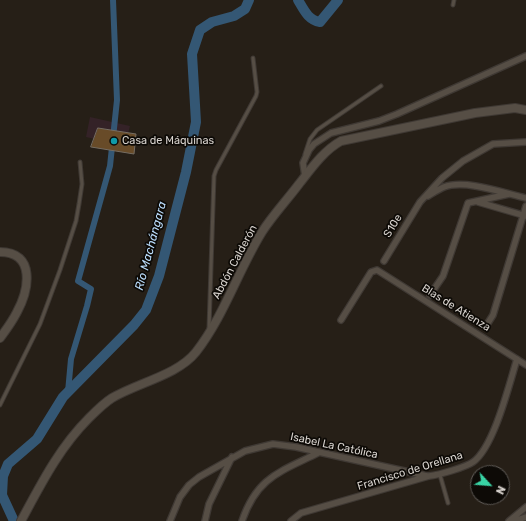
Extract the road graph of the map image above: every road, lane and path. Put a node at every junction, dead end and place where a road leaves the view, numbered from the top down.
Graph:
1 (454, 0) edge
2 (453, 5) dead end
3 (526, 56) edge
4 (253, 58) dead end
5 (381, 86) dead end
6 (526, 110) edge
7 (526, 142) edge
8 (305, 158) junction
9 (80, 162) dead end
10 (305, 176) junction
11 (509, 194) junction
12 (526, 198) edge
13 (420, 202) junction
14 (477, 202) junction
15 (526, 206) edge
16 (525, 216) edge
17 (0, 252) edge
18 (384, 261) dead end
19 (430, 295) dead end
20 (341, 320) dead end
21 (486, 326) dead end
22 (209, 334) junction
23 (0, 338) edge
24 (518, 359) junction
25 (526, 365) edge
26 (0, 405) edge
27 (318, 453) junction
28 (232, 457) junction
29 (440, 475) junction
30 (430, 476) junction
31 (448, 502) dead end
32 (526, 507) edge
33 (526, 516) edge
34 (21, 521) edge
35 (170, 521) edge
36 (205, 521) edge
37 (242, 521) edge
38 (291, 521) edge
39 (509, 521) edge
40 (514, 521) edge

1 - 2 lane
3 - 8 street
4 - 22 lane
5 - 8 lane
6 - 10 street, Abdón Calderón
7 - 13 street, S10e
8 - 10 street
9 - 26 lane
10 - 22 street, Abdón Calderón
11 - 12 street
11 - 13 street
11 - 14 street
13 - 18 street, S10e
14 - 16 street
14 - 19 street
15 - 16 street
16 - 21 street
17 - 23 street
20 - 24 street, Blas de Atienza
22 - 34 street, Abdón Calderón
24 - 25 street, Blas de Atienza
24 - 29 street, Francisco de Orellana
27 - 28 street, Isabel La Católica
27 - 30 street, Isabel La Católica
27 - 37 street
28 - 35 street, Isabel La Católica
28 - 36 street
29 - 30 street, Francisco de Orellana
29 - 31 lane
30 - 38 street, Francisco de Orellana
32 - 39 street
33 - 40 street

